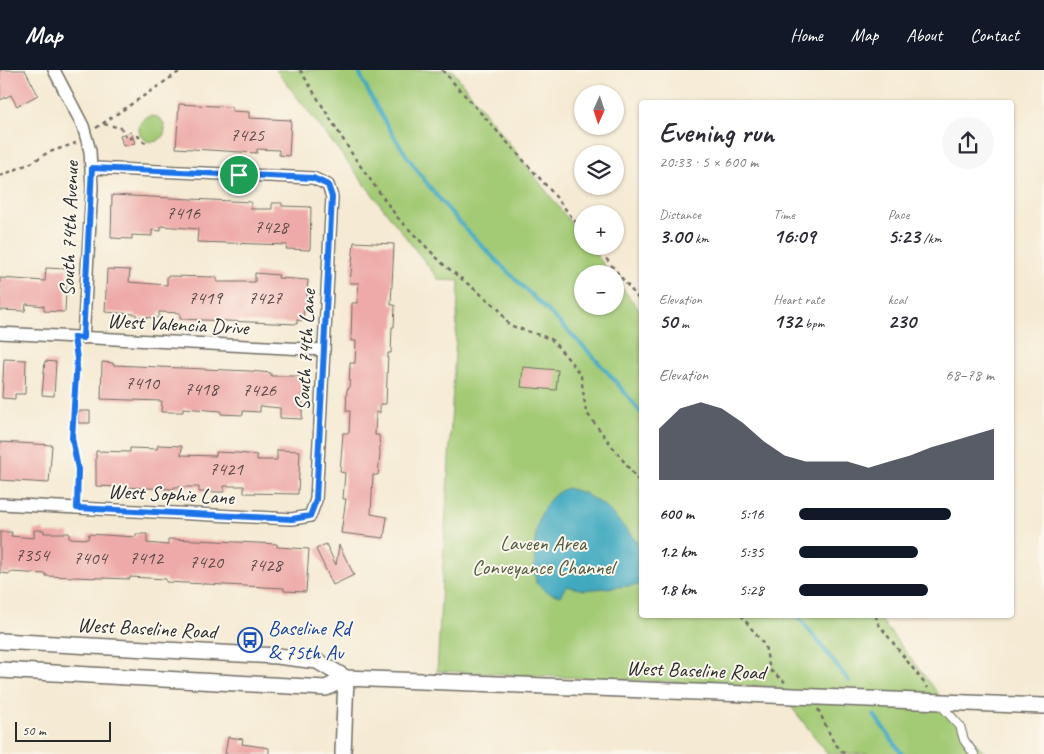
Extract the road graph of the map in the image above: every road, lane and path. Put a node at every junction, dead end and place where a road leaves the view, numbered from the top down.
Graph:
1 (54, 70) edge
2 (300, 70) edge
3 (442, 70) edge
4 (104, 124) dead end
5 (149, 144) dead end
6 (92, 168) junction
7 (574, 220) edge
8 (603, 255) edge
9 (639, 300) edge
10 (0, 333) edge
11 (79, 337) junction
12 (324, 350) junction
13 (72, 416) junction
14 (78, 417) dead end
15 (639, 481) edge
16 (0, 504) edge
17 (77, 508) junction
18 (310, 516) joint
19 (743, 618) edge
20 (876, 618) edge
21 (0, 641) edge
22 (0, 670) edge
23 (346, 678) junction
24 (802, 696) junction
25 (938, 701) junction
26 (1044, 706) edge
27 (343, 754) edge
28 (845, 754) edge
29 (974, 754) edge

1 - 6 street, South 74th Avenue
2 - 15 path
3 - 7 path
4 - 5 path
6 - 11 street, South 74th Avenue
6 - 12 street, South 74th Lane
8 - 9 path
10 - 11 street, West Valencia Drive
11 - 12 street, West Valencia Drive
11 - 13 path
12 - 18 street, South 74th Lane
13 - 14 path
13 - 17 path
16 - 17 street, West Sophie Lane
17 - 18 street, West Sophie Lane
19 - 24 path
20 - 25 path
21 - 23 main road, West Baseline Road
22 - 23 main road, West Baseline Road
23 - 24 main road, West Baseline Road
23 - 27 main road
24 - 25 main road, West Baseline Road
24 - 28 path
25 - 26 main road, West Baseline Road
25 - 29 street

